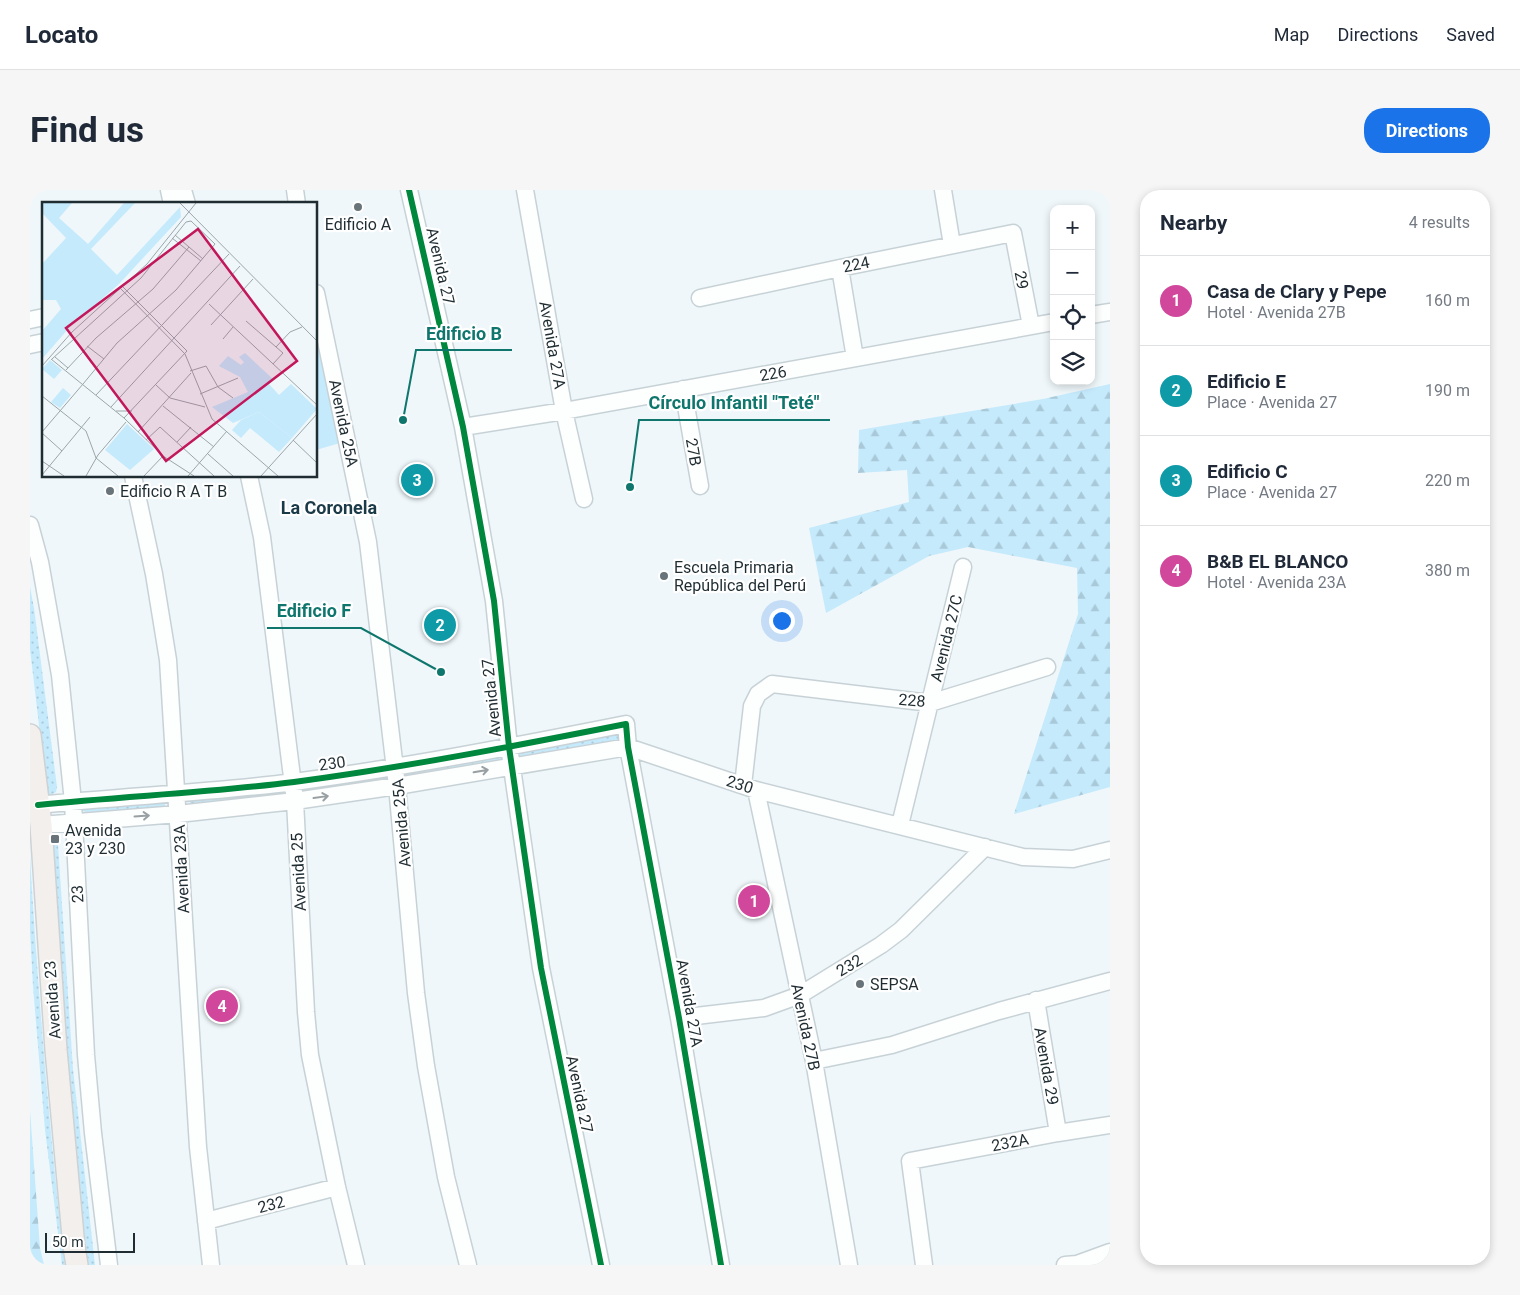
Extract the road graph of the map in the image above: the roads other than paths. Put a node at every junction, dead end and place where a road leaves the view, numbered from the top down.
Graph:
1 (409, 190) edge
2 (525, 190) edge
3 (943, 190) edge
4 (1013, 233) joint
5 (952, 245) junction
6 (840, 268) junction
7 (700, 298) dead end
8 (318, 303) edge
9 (1110, 312) edge
10 (1095, 314) edge
11 (1050, 323) edge
12 (1031, 326) junction
13 (855, 358) junction
14 (683, 389) junction
15 (564, 411) junction
16 (463, 427) junction
17 (133, 478) edge
18 (249, 478) edge
19 (700, 486) dead end
20 (584, 499) dead end
21 (30, 525) edge
22 (963, 567) dead end
23 (1048, 667) dead end
24 (772, 684) joint
25 (930, 703) junction
26 (626, 724) joint
27 (30, 736) edge
28 (509, 747) junction
29 (628, 747) junction
30 (512, 766) junction
31 (395, 768) junction
32 (292, 782) junction
33 (398, 786) junction
34 (750, 788) junction
35 (177, 794) junction
36 (295, 801) junction
37 (73, 802) junction
38 (178, 814) junction
39 (40, 815) junction
40 (73, 822) junction
41 (900, 825) junction
42 (985, 847) junction
43 (1110, 850) edge
44 (1110, 981) edge
45 (800, 995) junction
46 (1036, 1000) junction
47 (679, 1018) junction
48 (814, 1061) junction
49 (1110, 1124) edge
50 (1058, 1133) junction
51 (337, 1187) junction
52 (206, 1221) junction
53 (718, 1241) junction
54 (1110, 1252) edge
55 (77, 1265) edge
56 (109, 1265) edge
57 (211, 1265) edge
58 (356, 1265) edge
59 (468, 1265) edge
60 (601, 1265) edge
61 (710, 1265) edge
62 (721, 1265) edge
63 (849, 1265) edge
64 (924, 1265) edge
65 (1073, 1265) edge

1 - 16 street, Avenida 27
2 - 15 street, Avenida 27A
3 - 5 street
4 - 5 street, 224
4 - 12 street, 29
5 - 6 street, 224
6 - 7 street, 224
6 - 13 street
8 - 31 street, Avenida 25A
9 - 10 street
11 - 12 street, 226
12 - 13 street, 226
13 - 14 street, 226
14 - 15 street, 226
14 - 19 street, 27B
15 - 16 street, 226
15 - 20 street, Avenida 27A
16 - 28 street, Avenida 27
17 - 35 street, Avenida 23A
18 - 32 street, Avenida 25
21 - 37 street, 23
22 - 25 street, Avenida 27C
23 - 25 street, 228
24 - 25 street, 228
24 - 34 street, Avenida 27B
25 - 41 street, Avenida 27C
26 - 28 street, 230
26 - 29 street, Avenida 27A
27 - 39 main road, Avenida 23
28 - 30 street, Avenida 27
28 - 31 street, 230
29 - 30 street, 230
29 - 34 street, 230
29 - 47 street, Avenida 27A
33 -> 30 street, 230
30 - 60 street, Avenida 27
31 - 32 street, 230
31 - 33 street, Avenida 25A
32 - 35 street, 230
32 - 36 street, Avenida 25
36 -> 33 street, 230
33 - 59 street, Avenida 25A
34 - 41 street, 230
34 - 45 street, Avenida 27B
35 - 37 street, 230
35 - 38 street, Avenida 23A
36 - 38 street, 230
36 - 51 street, Avenida 25
37 - 39 street, 230
37 - 40 street, 23
40 -> 38 street, 230
38 - 52 street, Avenida 23A
39 - 40 street, 230
39 - 55 main road, Avenida 23
40 - 56 street, 23
41 - 42 street, 230
42 - 43 street, 230
42 - 45 street, 232
44 - 46 street
45 - 47 street, 232
45 - 48 street, Avenida 27B
46 - 48 street
46 - 50 street, Avenida 29
47 - 53 street, Avenida 27A
48 - 63 street, Avenida 27B
49 - 50 street, 232A
50 - 64 street, 232A
51 - 52 street, 232
51 - 58 street, Avenida 25
52 - 57 street, Avenida 23A
53 - 61 street
53 - 62 street, Avenida 27A
54 - 65 street

